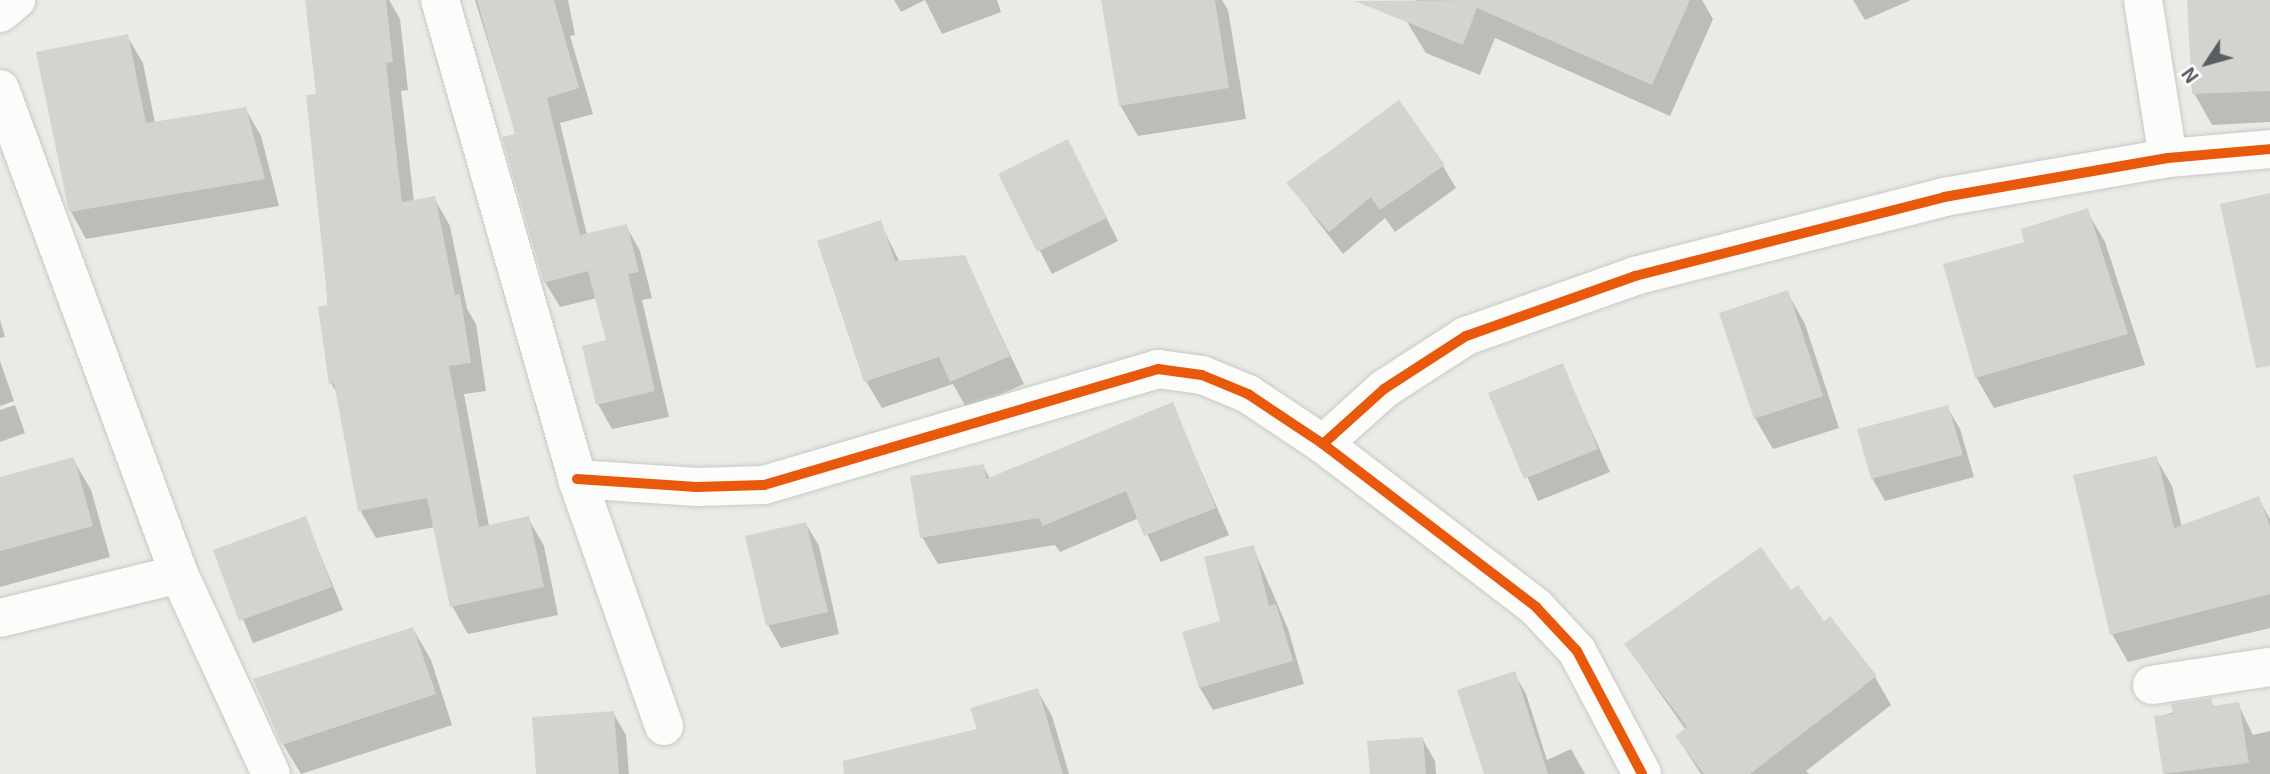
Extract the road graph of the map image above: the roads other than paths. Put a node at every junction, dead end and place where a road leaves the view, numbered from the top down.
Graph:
1 (16, 0) edge
2 (439, 0) edge
3 (2143, 0) edge
4 (0, 13) edge
5 (0, 89) edge
6 (2270, 149) edge
7 (2168, 158) junction
8 (1323, 444) junction
9 (577, 479) junction
10 (179, 574) junction
11 (0, 618) edge
12 (2270, 667) edge
13 (2152, 685) dead end
14 (664, 726) dead end
15 (271, 774) edge
16 (1642, 774) edge

1 - 4 street
2 - 9 street
3 - 7 street
5 - 10 street
6 - 7 street
7 - 8 street
8 - 9 street
8 - 16 street
9 - 14 street
10 - 11 street
10 - 15 street
12 - 13 street

